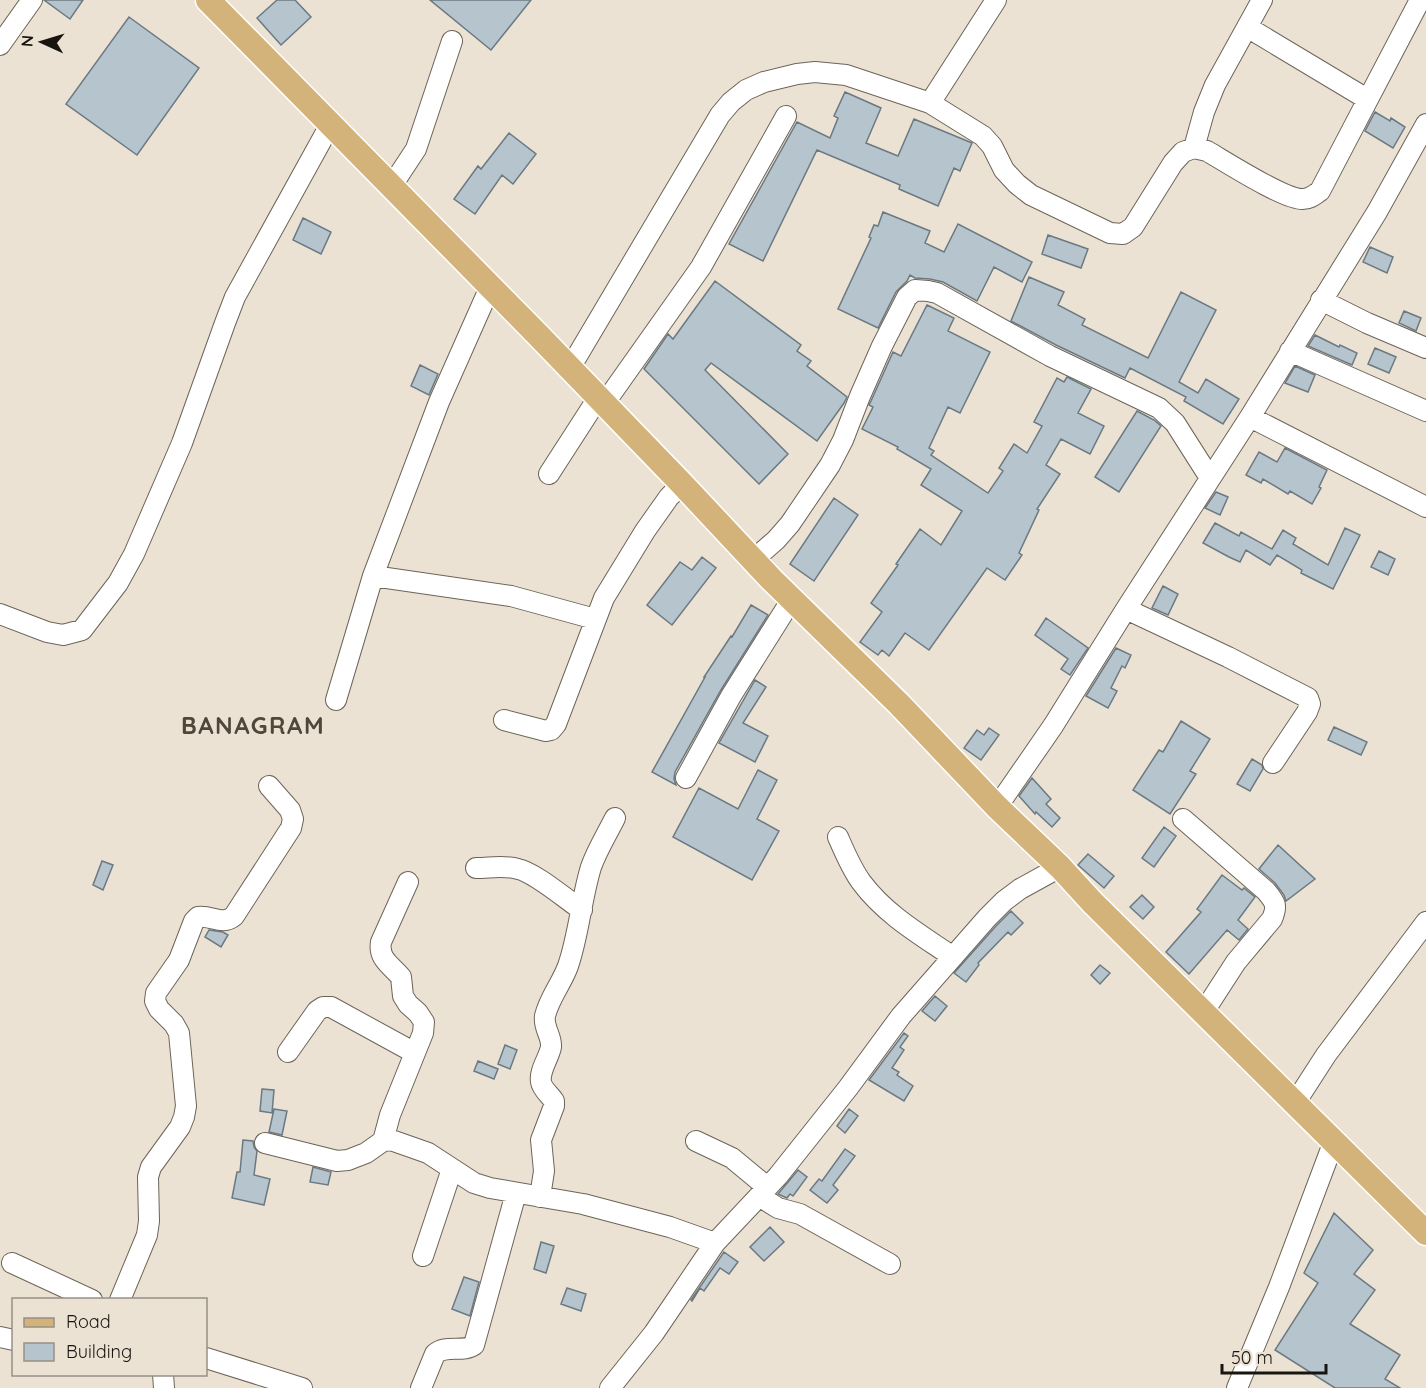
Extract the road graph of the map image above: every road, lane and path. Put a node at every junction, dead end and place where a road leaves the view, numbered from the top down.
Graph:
1 (32, 0) edge
2 (208, 0) edge
3 (996, 0) edge
4 (1262, 0) edge
5 (1420, 0) edge
6 (1247, 27) junction
7 (452, 41) dead end
8 (0, 45) edge
9 (1367, 99) junction
10 (930, 103) junction
11 (786, 116) dead end
12 (1426, 124) edge
13 (330, 125) junction
14 (1194, 148) junction
15 (391, 187) junction
16 (490, 286) junction
17 (1321, 300) junction
18 (1426, 348) edge
19 (1290, 351) junction
20 (570, 368) junction
21 (601, 401) junction
22 (1426, 411) edge
23 (1250, 417) junction
24 (549, 474) dead end
25 (1210, 478) junction
26 (682, 484) junction
27 (1426, 507) edge
28 (753, 560) junction
29 (373, 576) junction
30 (792, 600) junction
31 (1126, 609) junction
32 (0, 614) edge
33 (596, 620) junction
34 (336, 700) dead end
35 (504, 720) dead end
36 (1273, 764) dead end
37 (686, 778) dead end
38 (269, 786) dead end
39 (998, 807) junction
40 (615, 818) dead end
41 (1183, 819) dead end
42 (838, 837) dead end
43 (1060, 867) junction
44 (476, 868) dead end
45 (408, 882) dead end
46 (582, 910) junction
47 (1426, 922) edge
48 (953, 957) junction
49 (1203, 1013) junction
50 (288, 1052) dead end
51 (415, 1053) junction
52 (1295, 1103) junction
53 (382, 1141) junction
54 (696, 1141) dead end
55 (1334, 1141) junction
56 (265, 1143) dead end
57 (452, 1169) junction
58 (763, 1191) junction
59 (516, 1192) junction
60 (540, 1197) junction
61 (1426, 1233) edge
62 (715, 1243) junction
63 (423, 1256) dead end
64 (12, 1263) dead end
65 (890, 1264) dead end
66 (90, 1298) edge
67 (120, 1298) edge
68 (207, 1358) edge
69 (302, 1388) edge
70 (421, 1388) edge
71 (610, 1388) edge
72 (1237, 1388) edge

1 - 8 street
2 - 13 main road
3 - 10 street
4 - 6 street
5 - 9 street
6 - 9 street
6 - 14 street
7 - 15 street
9 - 14 street
10 - 14 street
10 - 20 street
11 - 21 street
12 - 17 street
13 - 15 main road
13 - 32 street
15 - 16 main road
16 - 20 main road
16 - 29 street
17 - 18 street
17 - 19 street
19 - 22 street
19 - 23 street
20 - 21 main road
21 - 24 street
21 - 26 main road
23 - 25 street
23 - 27 street
25 - 28 street
25 - 31 street
26 - 28 main road
26 - 33 street
28 - 30 main road
29 - 33 street
29 - 34 street
30 - 37 street
30 - 39 main road
31 - 36 street
31 - 39 street
33 - 35 street
38 - 67 street
39 - 43 main road
40 - 46 street
41 - 49 street
42 - 48 street
43 - 48 street
43 - 49 main road
44 - 46 street
45 - 51 street
46 - 60 street
47 - 52 street
48 - 58 street
49 - 52 main road
50 - 51 street
51 - 53 street
52 - 55 main road
53 - 56 street
53 - 57 street
54 - 58 street
55 - 61 main road
55 - 72 street
57 - 59 street
57 - 63 street
58 - 62 street
58 - 65 street
59 - 60 street
59 - 70 street
60 - 62 street
62 - 71 street
64 - 66 street
68 - 69 street

